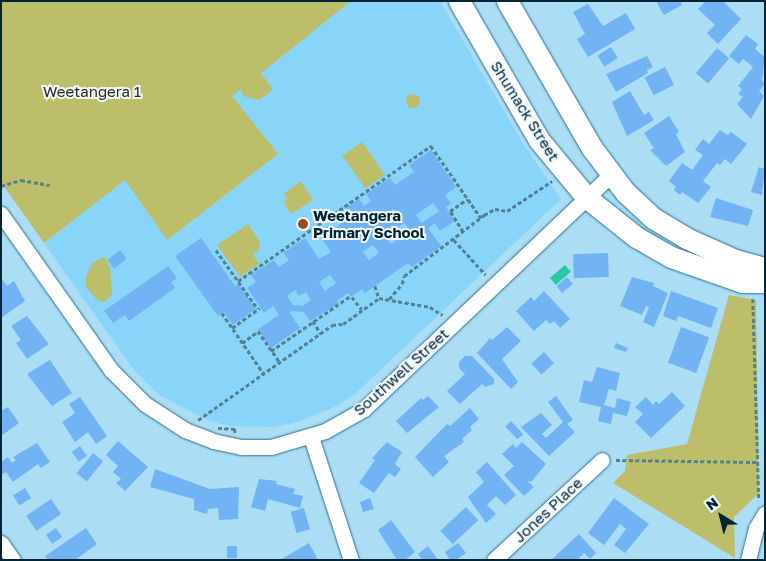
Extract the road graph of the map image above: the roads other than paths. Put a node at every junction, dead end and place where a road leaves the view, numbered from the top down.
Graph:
1 (459, 1) edge
2 (507, 1) edge
3 (611, 175) junction
4 (587, 198) junction
5 (1, 214) edge
6 (765, 268) edge
7 (765, 282) edge
8 (311, 437) junction
9 (602, 460) road end
10 (765, 513) edge
11 (1, 543) edge
12 (13, 560) edge
13 (351, 560) edge
14 (494, 560) edge
15 (748, 560) edge

1 - 4 street, Shumack Street
2 - 3 street
3 - 4 street, Southwell Street
3 - 6 street
4 - 7 street, Shumack Street
4 - 8 street, Southwell Street
5 - 8 street, Southwell Street
8 - 13 street
9 - 14 street, Jones Place
10 - 15 street
11 - 12 street

